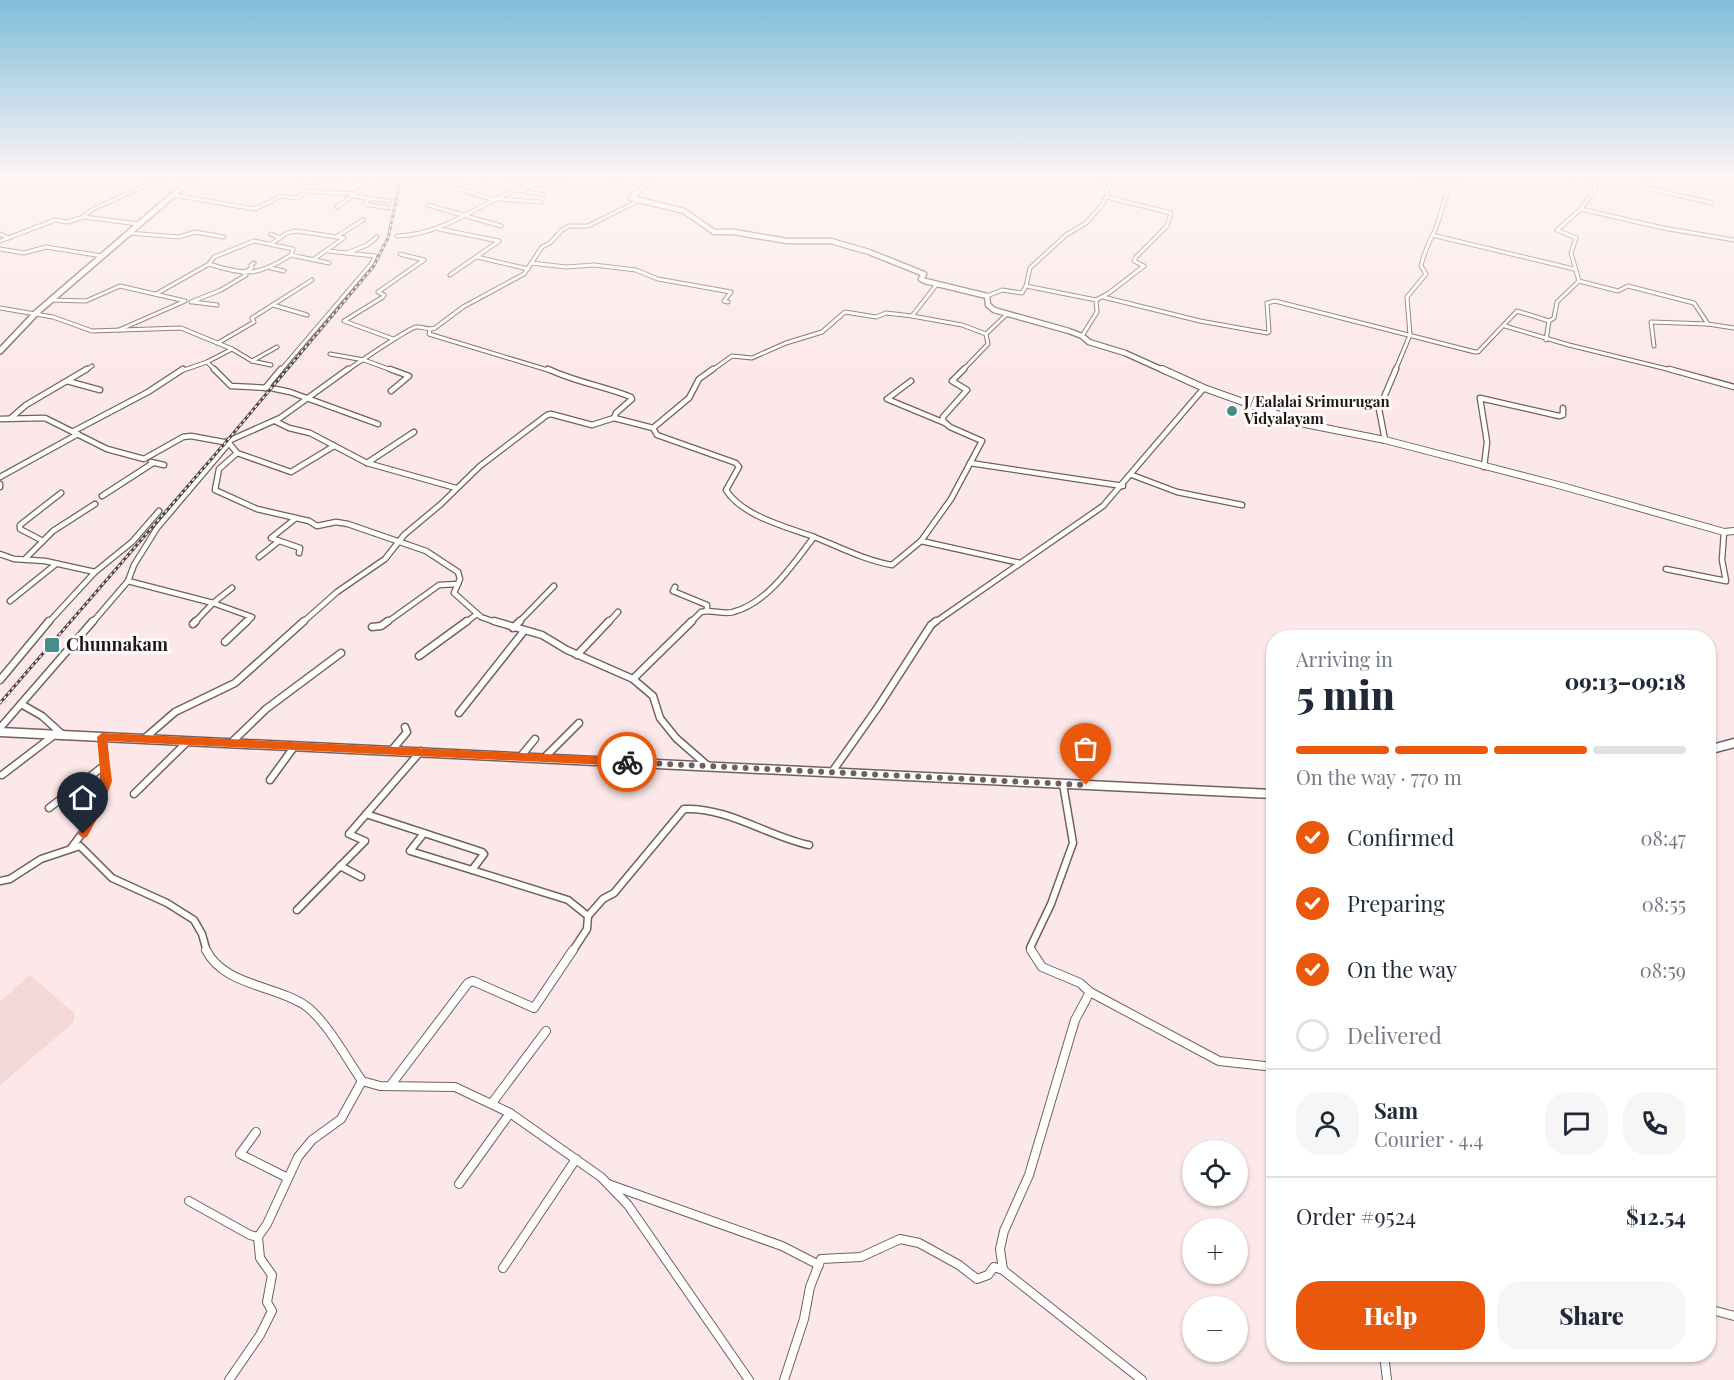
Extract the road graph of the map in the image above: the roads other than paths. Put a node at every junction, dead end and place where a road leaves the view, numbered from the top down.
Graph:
1 (119, 241) edge
2 (251, 241) edge
3 (260, 241) edge
4 (275, 241) edge
5 (341, 241) edge
6 (372, 241) edge
7 (497, 241) edge
8 (549, 241) edge
9 (833, 241) edge
10 (1060, 241) edge
11 (1152, 241) edge
12 (1428, 241) edge
13 (1458, 241) edge
14 (1575, 241) edge
15 (271, 244) junction
16 (0, 249) edge
17 (328, 251) junction
18 (346, 254) junction
19 (400, 254) dead end
20 (291, 255) junction
21 (102, 256) junction
22 (477, 257) junction
23 (314, 260) junction
24 (254, 263) dead end
25 (209, 264) junction
26 (329, 264) dead end
27 (531, 264) junction
28 (271, 268) junction
29 (528, 268) junction
30 (1574, 270) junction
31 (284, 271) dead end
32 (244, 275) junction
33 (450, 275) dead end
34 (312, 280) dead end
35 (1579, 281) junction
36 (937, 284) junction
37 (1026, 286) junction
38 (154, 295) junction
39 (987, 296) junction
40 (1103, 297) junction
41 (51, 300) junction
42 (1096, 300) junction
43 (185, 302) junction
44 (191, 302) junction
45 (728, 302) dead end
46 (217, 305) dead end
47 (273, 305) junction
48 (0, 308) edge
49 (36, 314) junction
50 (1007, 314) junction
51 (308, 315) dead end
52 (912, 316) junction
53 (1549, 321) junction
54 (1708, 324) junction
55 (1505, 326) junction
56 (1734, 328) edge
57 (118, 330) junction
58 (430, 330) junction
59 (986, 334) junction
60 (1410, 335) junction
61 (1082, 336) junction
62 (393, 339) junction
63 (1546, 340) junction
64 (218, 343) junction
65 (1654, 345) dead end
66 (277, 347) dead end
67 (232, 349) junction
68 (0, 351) edge
69 (330, 354) dead end
70 (364, 360) junction
71 (252, 361) junction
72 (207, 362) junction
73 (271, 365) dead end
74 (92, 366) dead end
75 (67, 381) junction
76 (911, 381) dead end
77 (1734, 387) edge
78 (266, 388) junction
79 (1204, 388) junction
80 (100, 390) dead end
81 (391, 391) dead end
82 (309, 398) junction
83 (1563, 408) dead end
84 (11, 418) junction
85 (614, 418) junction
86 (0, 419) edge
87 (275, 421) junction
88 (945, 423) junction
89 (378, 424) dead end
90 (653, 428) junction
91 (414, 432) dead end
92 (76, 433) junction
93 (1385, 440) junction
94 (228, 443) junction
95 (334, 446) junction
96 (237, 453) junction
97 (144, 459) junction
98 (153, 463) junction
99 (367, 463) junction
100 (970, 463) junction
101 (164, 465) dead end
102 (1484, 467) junction
103 (1132, 475) junction
104 (0, 477) edge
105 (1123, 486) junction
106 (456, 488) junction
107 (61, 494) dead end
108 (102, 496) dead end
109 (95, 504) dead end
110 (1242, 506) dead end
111 (159, 512) dead end
112 (296, 518) junction
113 (1734, 531) edge
114 (1724, 532) junction
115 (814, 537) junction
116 (43, 541) junction
117 (279, 541) junction
118 (921, 541) junction
119 (399, 542) junction
120 (299, 553) dead end
121 (0, 554) edge
122 (259, 556) dead end
123 (26, 558) junction
124 (1020, 563) junction
125 (56, 564) junction
126 (1666, 569) dead end
127 (95, 572) junction
128 (128, 581) junction
129 (458, 584) junction
130 (554, 586) dead end
131 (675, 587) dead end
132 (232, 588) dead end
133 (10, 601) dead end
134 (213, 603) junction
135 (706, 610) junction
136 (618, 612) dead end
137 (477, 614) junction
138 (193, 624) dead end
139 (372, 627) dead end
140 (513, 628) junction
141 (524, 631) junction
142 (225, 642) dead end
143 (341, 653) dead end
144 (578, 655) junction
145 (419, 656) dead end
146 (633, 679) junction
147 (0, 680) edge
148 (21, 704) junction
149 (459, 713) dead end
150 (579, 723) dead end
151 (405, 727) dead end
152 (0, 730) edge
153 (59, 735) junction
154 (102, 737) junction
155 (144, 739) junction
156 (536, 739) dead end
157 (188, 741) junction
158 (232, 742) junction
159 (1734, 743) edge
160 (295, 745) junction
161 (1716, 748) edge
162 (392, 750) junction
163 (421, 752) junction
164 (521, 756) junction
165 (544, 758) junction
166 (105, 765) junction
167 (708, 766) junction
168 (832, 772) junction
169 (2, 775) dead end
170 (270, 780) dead end
171 (1063, 784) junction
172 (134, 794) dead end
173 (1266, 794) edge
174 (49, 808) dead end
175 (366, 814) junction
176 (424, 833) junction
177 (809, 845) dead end
178 (70, 849) junction
179 (340, 866) junction
180 (472, 870) junction
181 (361, 877) dead end
182 (0, 881) edge
183 (297, 910) dead end
184 (588, 916) junction
185 (1090, 992) junction
186 (546, 1031) dead end
187 (1266, 1066) edge
188 (362, 1081) junction
189 (390, 1086) junction
190 (492, 1103) junction
191 (510, 1113) junction
192 (256, 1132) dead end
193 (576, 1159) junction
194 (288, 1178) junction
195 (459, 1184) dead end
196 (608, 1184) junction
197 (189, 1201) dead end
198 (258, 1237) junction
199 (819, 1265) junction
200 (503, 1268) dead end
201 (1003, 1270) junction
202 (1716, 1311) edge
203 (1734, 1316) edge
204 (1385, 1362) edge
205 (229, 1380) edge
206 (749, 1380) edge
207 (784, 1380) edge
208 (1142, 1380) edge
209 (1388, 1380) edge

1 - 21 main road
2 - 25 street
3 - 15 street
4 - 15 street
5 - 17 street
6 - 18 street
7 - 22 street
8 - 27 street
9 - 36 street
10 - 37 street
11 - 40 street
12 - 60 street
13 - 30 street
14 - 30 street
15 - 20 street
16 - 21 street
17 - 18 street
17 - 23 street
18 - 78 street
19 - 62 street
20 - 23 street
20 - 28 street
21 - 41 main road
22 - 29 street
22 - 33 street
23 - 26 street
24 - 32 street
25 - 32 street
25 - 38 street
27 - 29 street
27 - 45 street
28 - 31 street
28 - 32 street
29 - 58 street
30 - 35 street
32 - 44 street
34 - 47 street
35 - 53 street
35 - 54 street
36 - 39 street
36 - 52 street
37 - 39 street
37 - 42 street
38 - 41 street
38 - 43 street
39 - 50 street
40 - 42 street
40 - 60 street
41 - 49 main road
42 - 61 street
43 - 44 street
43 - 57 street
44 - 46 street
47 - 51 street
47 - 64 street
48 - 49 street
49 - 57 street
49 - 68 main road
50 - 59 street
50 - 61 street
52 - 59 street
52 - 90 street
53 - 55 street
53 - 63 street
54 - 56 street
54 - 65 street
55 - 60 street
55 - 63 street
57 - 64 street
58 - 62 street
58 - 85 street
59 - 88 street
60 - 93 street
61 - 79 street
62 - 70 street
63 - 77 street
64 - 67 street
66 - 71 street
67 - 71 street
67 - 72 street
69 - 70 street
70 - 81 street
70 - 82 street
71 - 73 street
72 - 78 street
72 - 92 street
74 - 75 street
75 - 80 street
75 - 84 street
76 - 88 street
78 - 82 street
79 - 93 street
79 - 103 street
82 - 87 street
82 - 89 street
83 - 102 street
84 - 86 street
84 - 92 street
85 - 90 street
85 - 106 street
87 - 94 street
87 - 95 street
88 - 100 street
90 - 115 street
91 - 99 street
92 - 97 street
92 - 104 street
93 - 102 street
94 - 96 street
94 - 97 street
94 - 128 street
95 - 96 street
95 - 99 street
96 - 112 street
97 - 98 street
98 - 101 street
98 - 108 street
99 - 106 street
100 - 105 street
100 - 118 street
102 - 114 street
103 - 105 street
103 - 110 street
105 - 124 street
106 - 119 street
107 - 116 street
109 - 116 street
111 - 127 street
112 - 117 street
112 - 119 street
113 - 114 street
114 - 126 street
115 - 118 street
115 - 135 street
116 - 123 street
117 - 120 street
117 - 122 street
118 - 124 street
119 - 129 street
119 - 155 street
121 - 123 street
123 - 125 street
124 - 168 street
125 - 127 street
125 - 133 street
127 - 147 street
128 - 134 street
128 - 148 street
129 - 137 street
129 - 139 street
130 - 140 street
131 - 135 street
132 - 134 street
134 - 138 street
134 - 142 street
135 - 146 street
136 - 144 street
137 - 140 street
137 - 145 street
140 - 141 street
141 - 144 street
141 - 149 street
143 - 158 street
144 - 146 street
146 - 167 street
148 - 152 street
148 - 153 street
150 - 165 street
151 - 162 street
152 - 153 street
153 - 154 street
153 - 169 street
154 - 155 street
154 - 166 street
155 - 157 street
156 - 164 street
157 - 158 street
157 - 172 street
158 - 160 street
159 - 161 street
160 - 162 street
160 - 170 street
162 - 163 street
163 - 164 street
163 - 175 street
164 - 165 street
165 - 167 street
166 - 174 street
166 - 178 street
167 - 168 street
168 - 171 street
171 - 173 street
171 - 185 street
175 - 176 street
175 - 179 street
176 - 180 street
176 - 180 street
177 - 184 street
178 - 182 street
178 - 188 street
179 - 181 street
179 - 183 street
180 - 184 street
184 - 189 street
185 - 187 street
185 - 201 street
186 - 190 street
188 - 189 street
188 - 194 street
189 - 190 street
190 - 191 street
191 - 193 street
191 - 195 street
192 - 194 street
193 - 196 street
193 - 200 street
194 - 198 street
196 - 199 street
196 - 206 street
197 - 198 street
198 - 205 street
199 - 201 street
199 - 207 street
201 - 208 street
202 - 203 street
204 - 209 street

